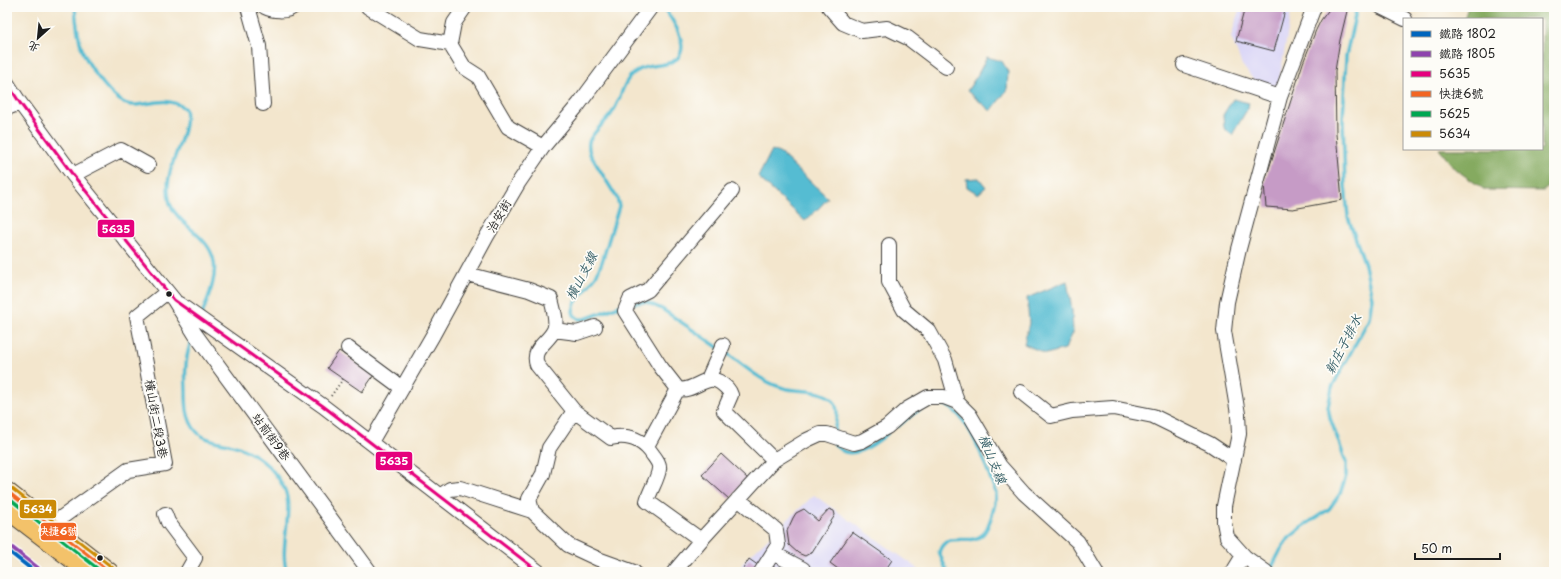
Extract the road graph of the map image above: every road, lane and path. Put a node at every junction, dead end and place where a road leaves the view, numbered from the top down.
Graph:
1 (248, 7) edge
2 (266, 7) edge
3 (293, 7) edge
4 (368, 7) edge
5 (465, 7) edge
6 (651, 7) edge
7 (829, 7) edge
8 (1306, 7) edge
9 (1314, 7) edge
10 (1320, 7) edge
11 (1381, 7) edge
12 (1403, 18) edge
13 (1307, 27) junction
14 (450, 44) junction
15 (1184, 64) dead end
16 (946, 67) dead end
17 (7, 83) edge
18 (1280, 97) junction
19 (263, 104) dead end
20 (13, 106) edge
21 (543, 147) junction
22 (148, 165) dead end
23 (74, 175) junction
24 (732, 191) dead end
25 (889, 246) dead end
26 (467, 274) junction
27 (170, 296) junction
28 (595, 326) dead end
29 (554, 330) junction
30 (348, 348) dead end
31 (720, 351) dead end
32 (343, 379) dead end
33 (708, 379) junction
34 (402, 388) junction
35 (678, 389) junction
36 (1021, 392) dead end
37 (957, 402) junction
38 (323, 406) junction
39 (574, 411) junction
40 (371, 442) junction
41 (647, 446) junction
42 (774, 460) junction
43 (1234, 460) junction
44 (7, 491) edge
45 (440, 496) junction
46 (738, 499) junction
47 (7, 510) edge
48 (532, 511) junction
49 (166, 514) dead end
50 (46, 531) junction
51 (701, 540) junction
52 (773, 553) junction
53 (1245, 557) junction
54 (803, 569) dead end
55 (96, 570) edge
56 (187, 572) edge
57 (370, 572) edge
58 (539, 572) edge
59 (634, 572) edge
60 (674, 572) edge
61 (761, 572) edge
62 (1096, 572) edge
63 (1232, 572) edge
64 (1266, 572) edge

1 - 19 street
2 - 3 street
4 - 14 street
5 - 14 street
6 - 21 street, 治安街
7 - 16 street
8 - 13 street
9 - 13 street
10 - 13 street
11 - 12 street
13 - 18 street
14 - 21 street
15 - 18 street
17 - 20 street
18 - 43 street
20 - 23 street
21 - 26 street, 治安街
22 - 23 street
23 - 27 street
24 - 35 street
25 - 37 street
26 - 29 street
26 - 34 street, 治安街
27 - 38 street
27 - 50 street, 橫山街二段3巷
27 - 57 street, 站前街9巷
28 - 29 street
29 - 39 street
30 - 34 street
31 - 33 street
32 - 38 path
33 - 35 street
33 - 42 street
34 - 40 street, 治安街
35 - 41 street
36 - 43 street
37 - 42 street
37 - 62 street
38 - 40 street
39 - 41 street
39 - 48 street
40 - 45 street
41 - 51 street
42 - 46 street
43 - 53 street
44 - 50 main road
45 - 48 street
45 - 58 street
46 - 51 street
46 - 52 street
47 - 50 main road
48 - 59 street
49 - 56 street
50 - 55 main road
51 - 60 street
52 - 54 street
52 - 61 street
53 - 63 street
53 - 64 street

